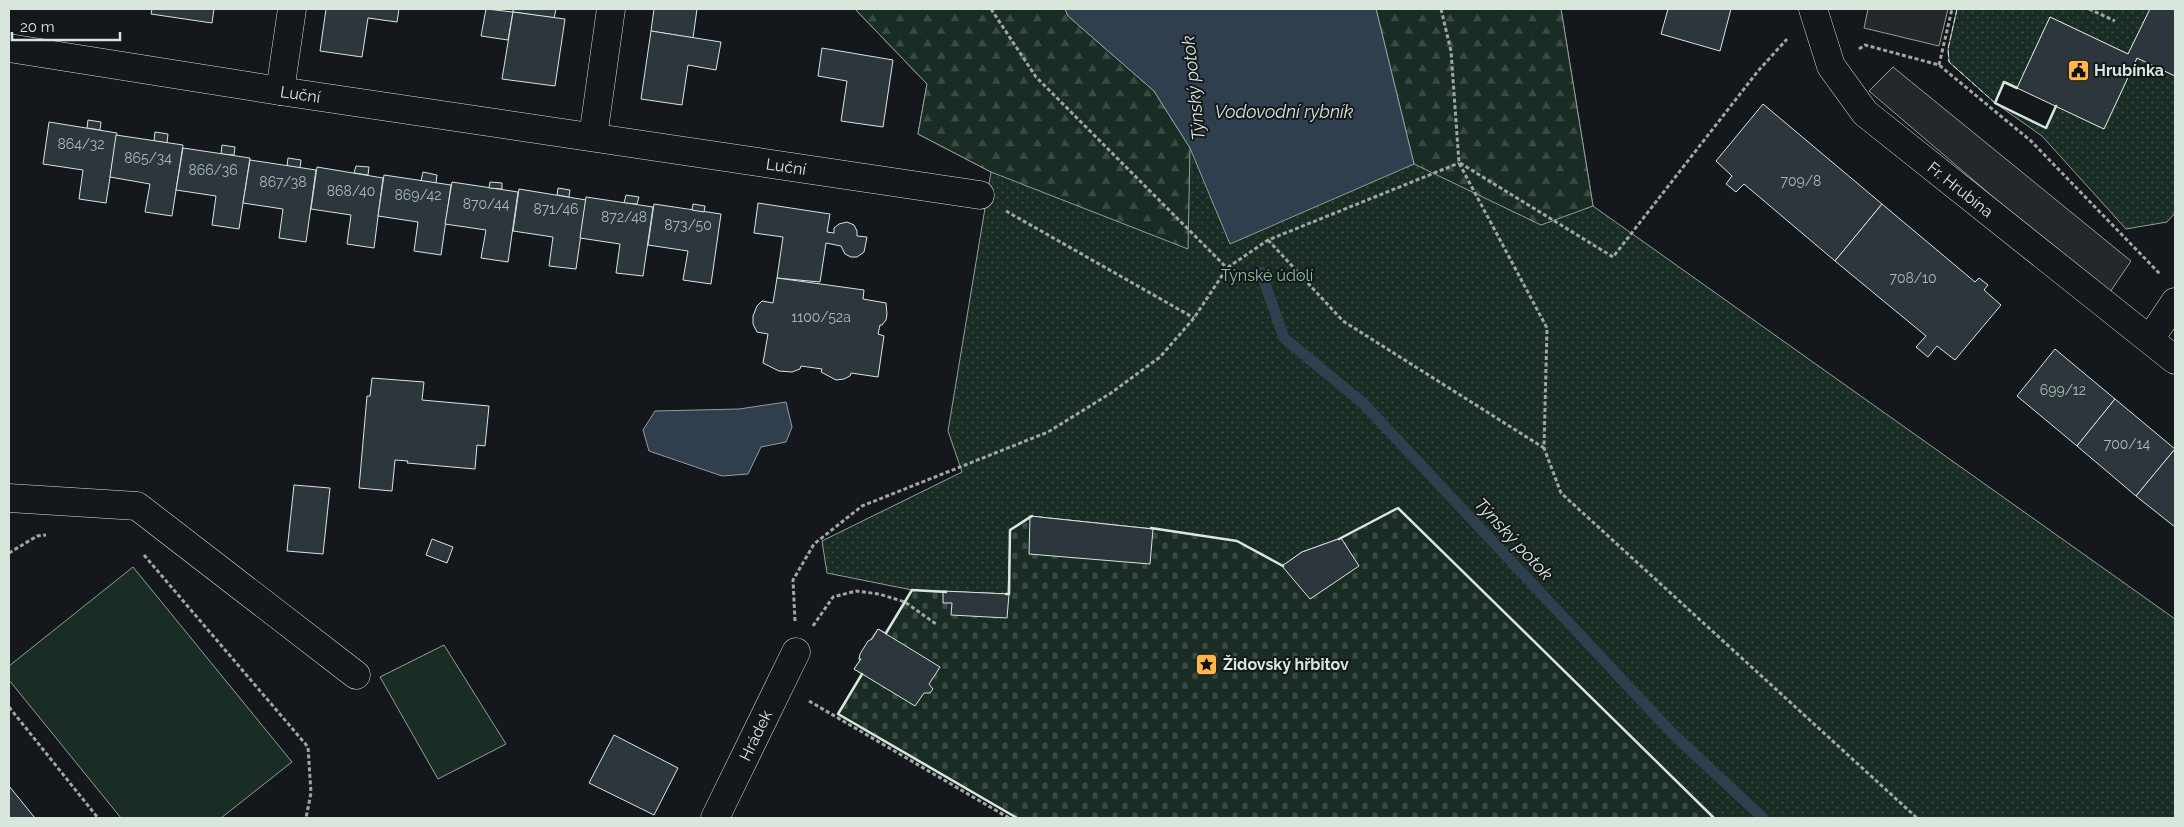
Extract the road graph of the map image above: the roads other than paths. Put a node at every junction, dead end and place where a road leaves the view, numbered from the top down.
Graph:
1 (292, 9) edge
2 (610, 9) edge
3 (1813, 10) edge
4 (9, 48) edge
5 (280, 91) junction
6 (593, 137) junction
7 (980, 196) road end
8 (2175, 302) edge
9 (2150, 339) junction
10 (2175, 360) edge
11 (9, 498) edge
12 (796, 652) road end
13 (356, 675) dead end
14 (715, 818) edge

1 - 5 street
2 - 6 street
3 - 9 street, Fr. Hrubína
4 - 5 street, Luční
5 - 6 street, Luční
6 - 7 street, Luční
8 - 9 street
9 - 10 street, Fr. Hrubína
11 - 13 street
12 - 14 street, Hrádek

